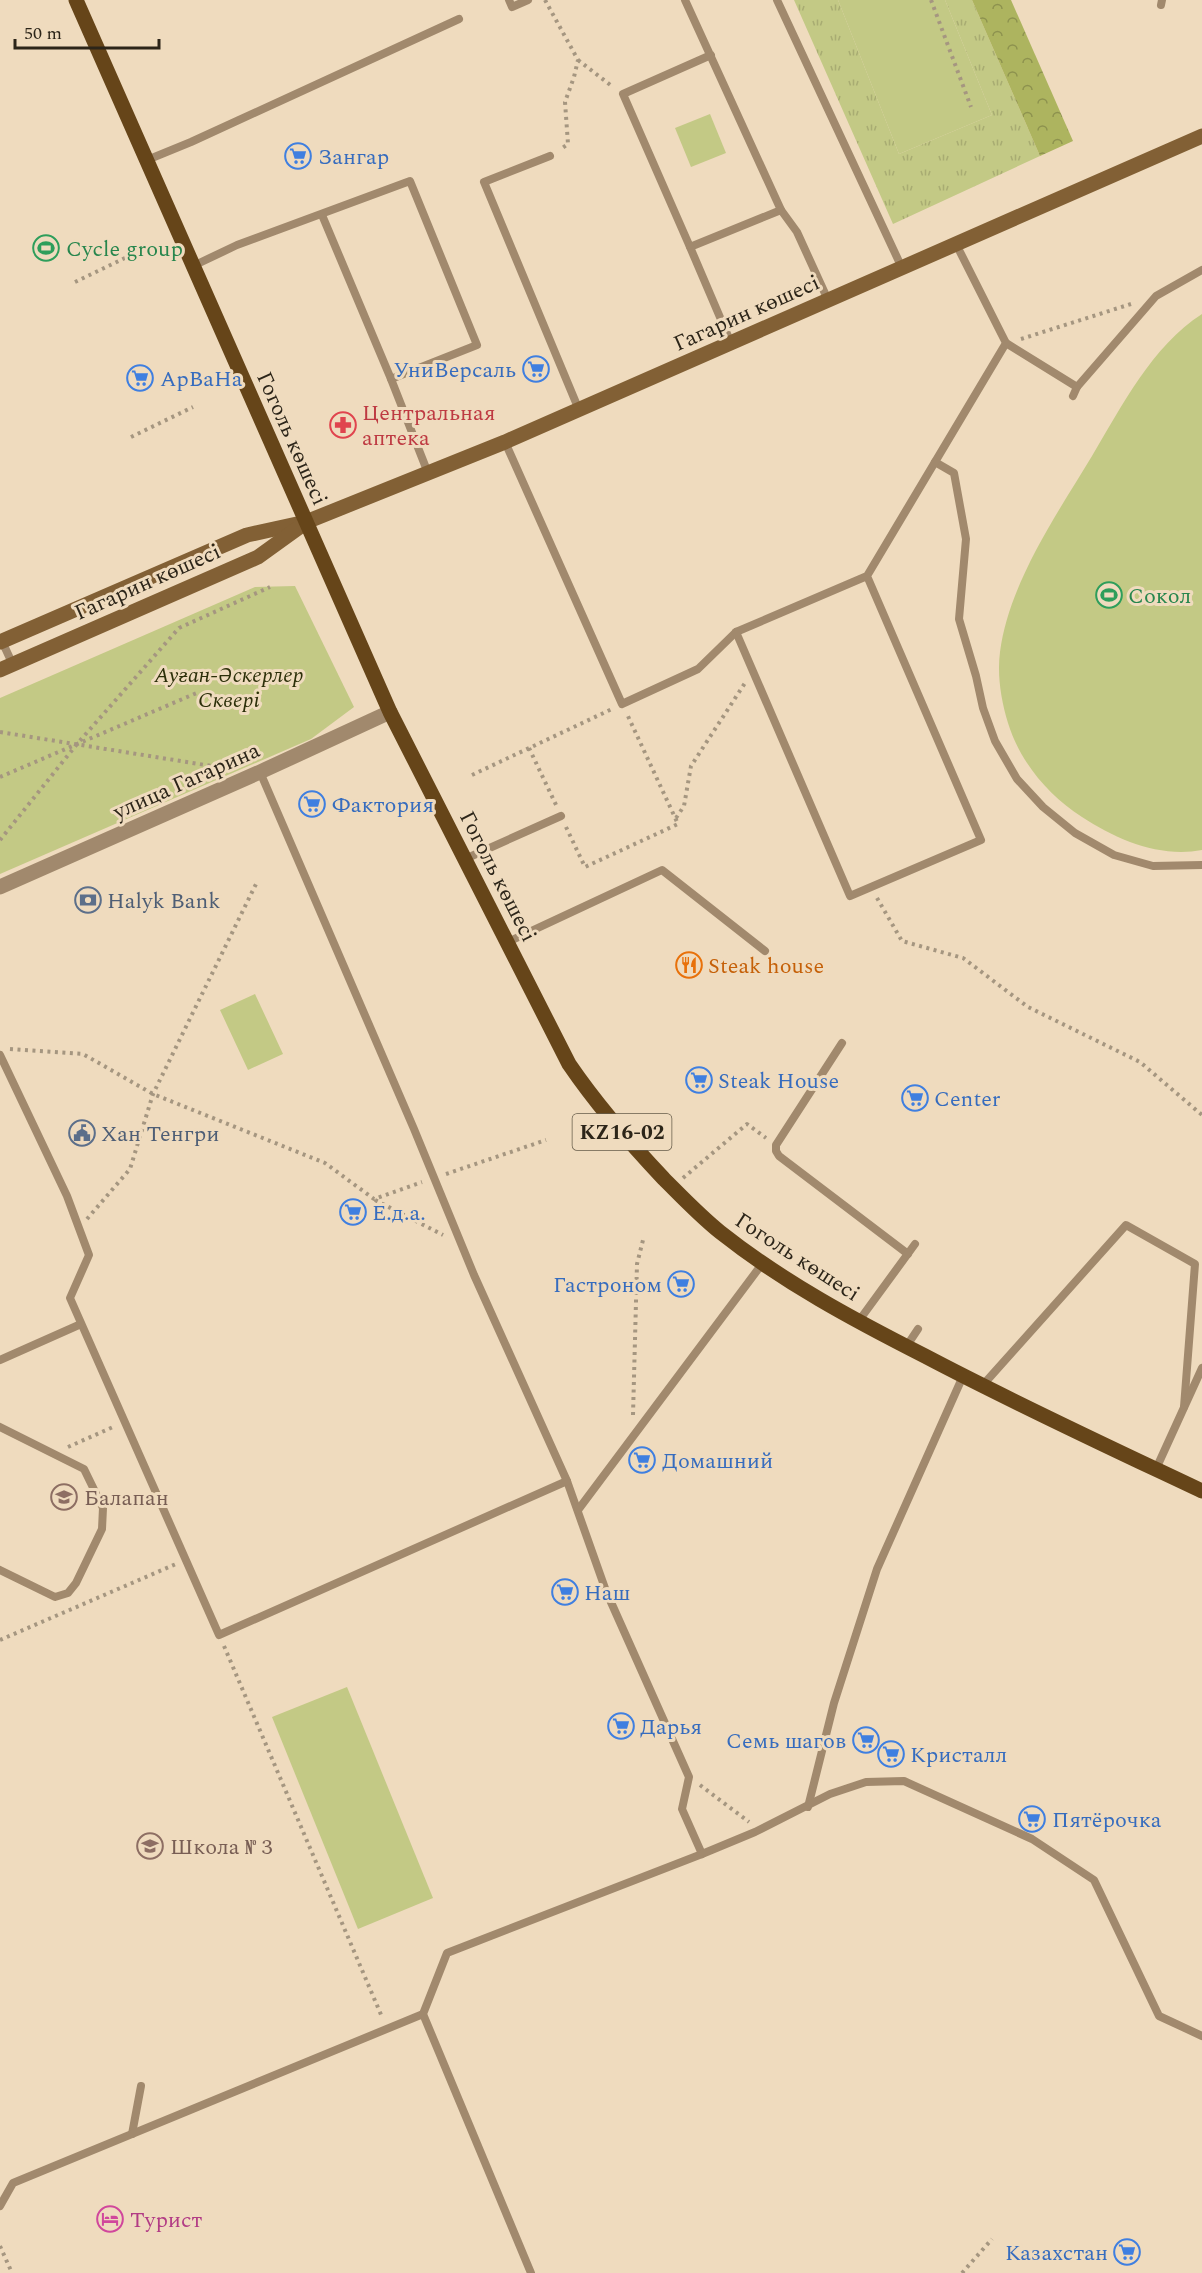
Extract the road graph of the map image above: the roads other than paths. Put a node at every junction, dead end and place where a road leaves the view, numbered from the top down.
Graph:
1 (76, 0) edge
2 (509, 0) edge
3 (528, 0) edge
4 (685, 0) edge
5 (777, 0) edge
6 (459, 19) dead end
7 (711, 55) junction
8 (1202, 136) edge
9 (550, 156) road end
10 (147, 160) junction
11 (781, 210) junction
12 (322, 215) junction
13 (956, 244) junction
14 (690, 248) junction
15 (193, 266) junction
16 (902, 268) junction
17 (1202, 270) edge
18 (828, 300) junction
19 (731, 343) junction
20 (1006, 343) junction
21 (391, 379) junction
22 (1077, 387) junction
23 (1073, 396) dead end
24 (579, 410) junction
25 (505, 442) junction
26 (935, 462) junction
27 (428, 473) junction
28 (306, 522) junction
29 (867, 576) junction
30 (736, 632) junction
31 (1, 640) edge
32 (6, 668) edge
33 (390, 712) junction
34 (260, 772) junction
35 (561, 816) road end
36 (465, 859) junction
37 (1202, 866) edge
38 (0, 887) edge
39 (507, 942) junction
40 (765, 951) dead end
41 (842, 1043) dead end
42 (0, 1055) edge
43 (915, 1244) dead end
44 (908, 1254) junction
45 (762, 1264) junction
46 (858, 1322) junction
47 (81, 1324) junction
48 (918, 1329) dead end
49 (906, 1347) junction
50 (0, 1360) edge
51 (1202, 1368) edge
52 (963, 1376) junction
53 (982, 1386) junction
54 (1184, 1407) junction
55 (0, 1427) edge
56 (1156, 1469) junction
57 (567, 1481) junction
58 (1202, 1491) edge
59 (578, 1510) junction
60 (0, 1570) edge
61 (808, 1807) junction
62 (702, 1854) junction
63 (423, 2014) junction
64 (1202, 2036) edge
65 (141, 2086) dead end
66 (132, 2134) junction
67 (0, 2206) edge
68 (531, 2273) edge

1 - 10 main road, Гоголь көшесі
2 - 3 lane
4 - 7 lane
5 - 16 lane
6 - 10 lane
7 - 11 lane
7 - 14 lane
8 - 13 street, Гагарин көшесі
9 - 24 lane
10 - 15 main road, Гоголь көшесі
11 - 14 lane
11 - 18 lane
12 - 15 lane
12 - 21 lane
12 - 21 lane
13 - 16 street, Гагарин көшесі
13 - 20 lane
14 - 19 lane
15 - 28 main road, Гоголь көшесі
16 - 18 street, Гагарин көшесі
17 - 22 lane
18 - 19 street, Гагарин көшесі
19 - 24 street, Гагарин көшесі
20 - 22 lane
20 - 26 lane
21 - 27 lane
22 - 23 lane
24 - 25 street, Гагарин көшесі
25 - 27 street, Гагарин көшесі
25 - 30 lane
26 - 29 lane
26 - 37 lane
27 - 28 street, Гагарин көшесі
28 - 31 street, Гагарин көшесі
28 - 32 street, Гагарин көшесі
28 - 33 main road, Гоголь көшесі / KZ16-02
29 - 30 lane
29 - 30 lane
31 - 32 lane
33 - 34 street, улица Гагарина
33 - 36 main road, Гоголь көшесі / KZ16-02
34 - 38 street, улица Гагарина
34 - 57 lane
35 - 36 lane
36 - 39 main road, Гоголь көшесі / KZ16-02
39 - 40 lane
39 - 45 main road, Гоголь көшесі / KZ16-02
41 - 44 lane
42 - 47 lane
43 - 44 lane
44 - 46 lane
45 - 46 main road, Гоголь көшесі / KZ16-02
45 - 59 lane
46 - 49 main road, Гоголь көшесі / KZ16-02
47 - 50 lane
47 - 57 lane
48 - 49 lane
49 - 52 main road, Гоголь көшесі / KZ16-02
51 - 54 lane
52 - 53 main road, Гоголь көшесі / KZ16-02
52 - 61 lane
53 - 54 lane
53 - 56 main road, Гоголь көшесі / KZ16-02
54 - 56 lane
55 - 60 lane
56 - 58 main road, Гоголь көшесі / KZ16-02
57 - 59 lane
59 - 62 lane
61 - 62 lane
61 - 64 lane
62 - 63 lane
63 - 66 lane
63 - 68 lane
65 - 66 lane
66 - 67 lane

